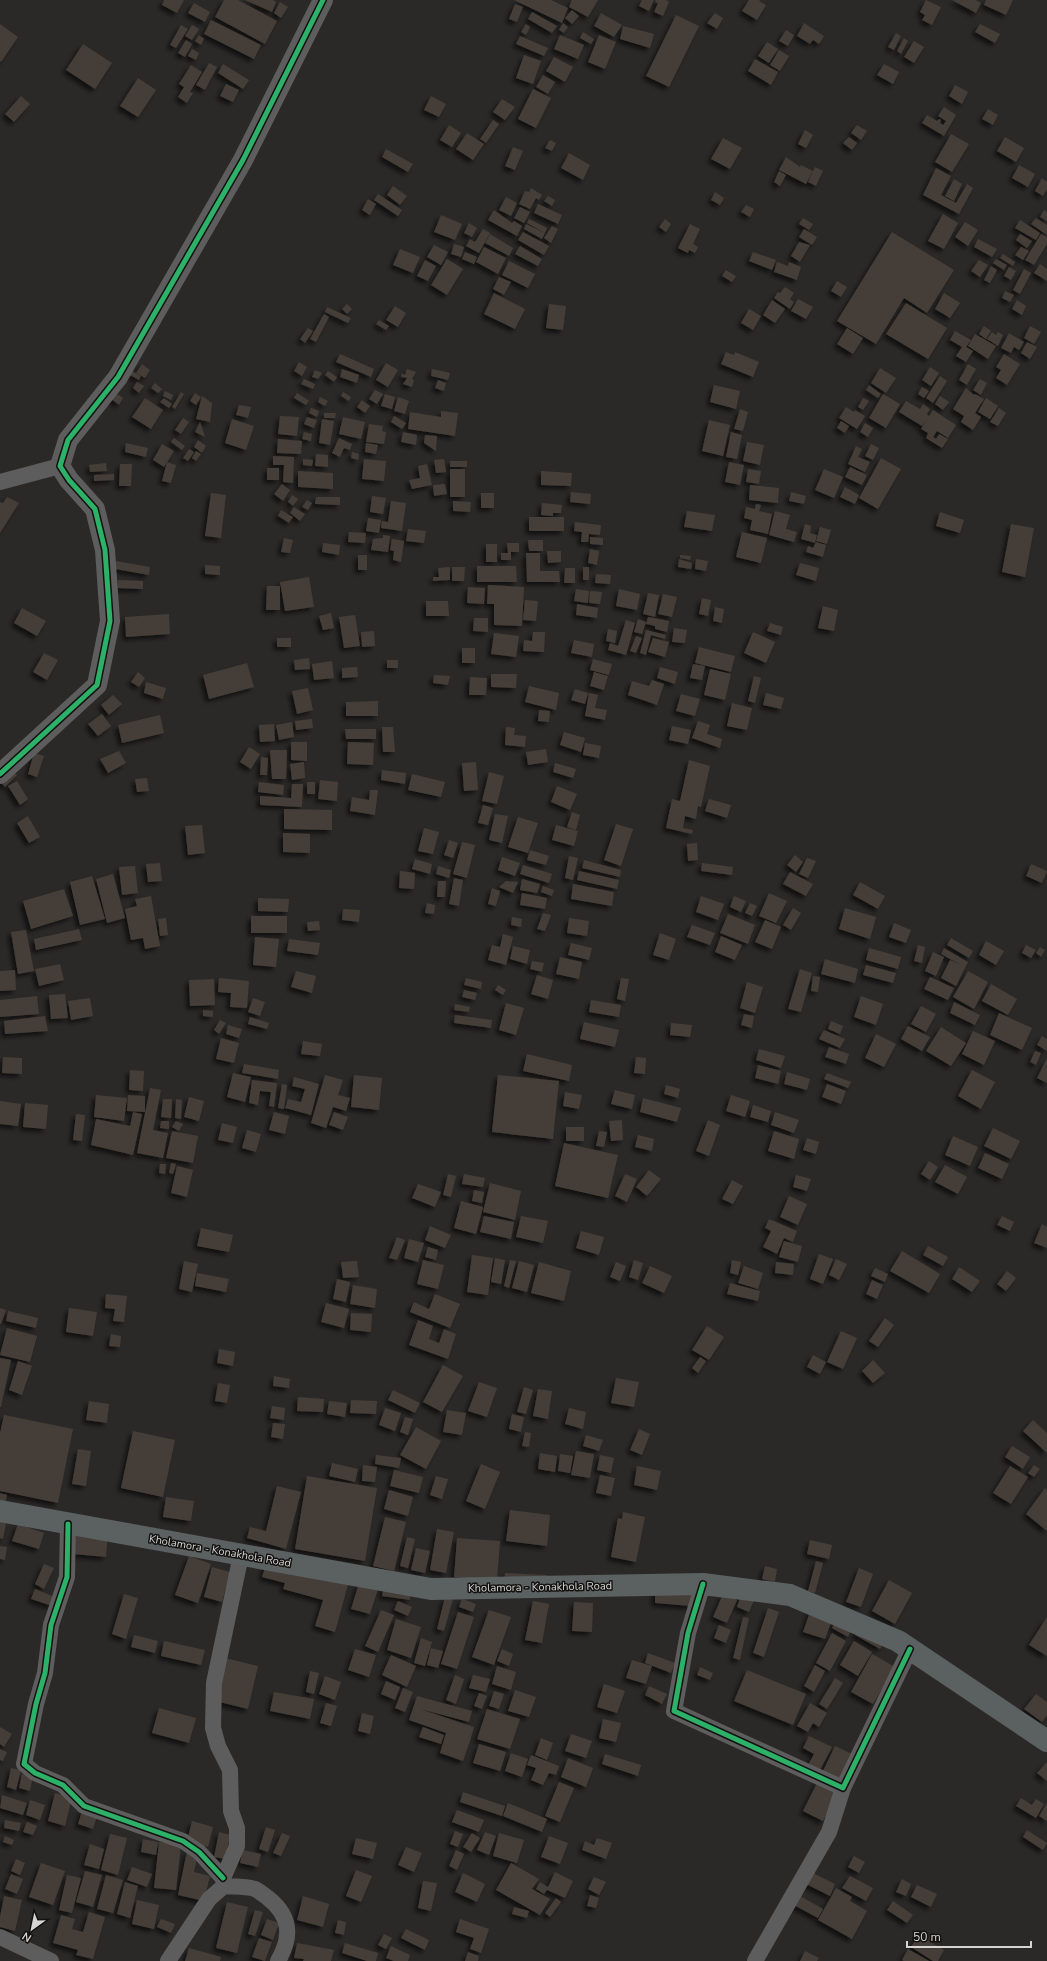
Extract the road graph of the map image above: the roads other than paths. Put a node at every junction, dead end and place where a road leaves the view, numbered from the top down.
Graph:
1 (323, 0) edge
2 (60, 466) junction
3 (0, 482) edge
4 (0, 774) edge
5 (0, 1511) edge
6 (68, 1524) junction
7 (241, 1555) junction
8 (703, 1584) junction
9 (910, 1649) junction
10 (1047, 1741) edge
11 (843, 1788) junction
12 (223, 1882) junction
13 (0, 1937) edge
14 (51, 1961) edge
15 (168, 1961) edge
16 (278, 1961) edge
17 (755, 1961) edge

1 - 2 street
2 - 3 street
2 - 4 street
5 - 6 main road, Kholamora - Konakhola Road
6 - 7 main road, Kholamora - Konakhola Road
6 - 12 street
7 - 8 main road, Kholamora - Konakhola Road
7 - 12 street
8 - 9 main road, Kholamora - Konakhola Road
8 - 11 street
9 - 10 main road, Kholamora - Konakhola Road
9 - 11 street
11 - 17 street
12 - 15 street
12 - 16 street
13 - 14 street

